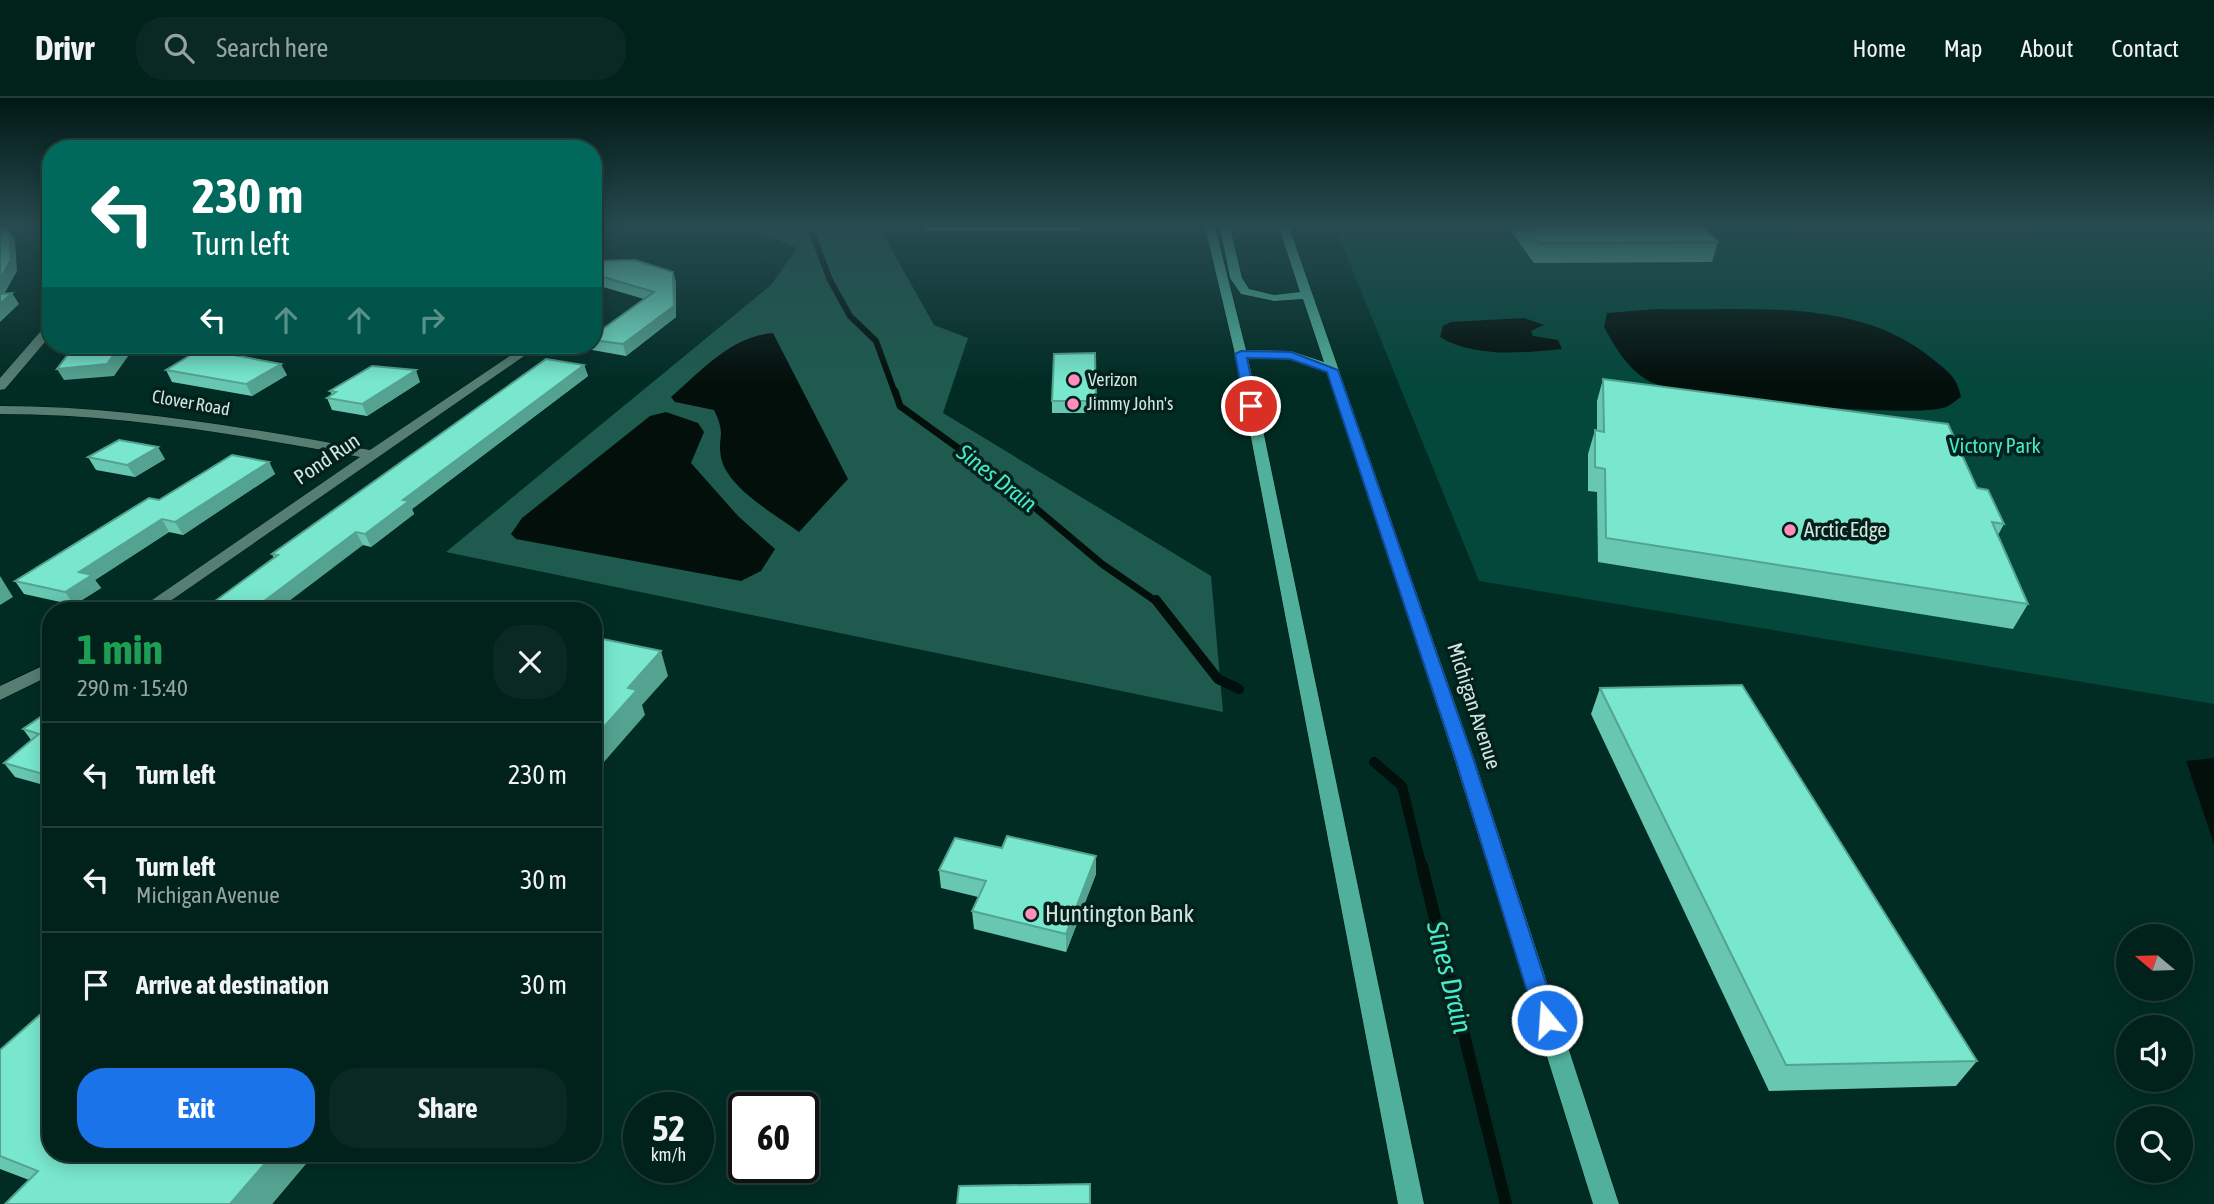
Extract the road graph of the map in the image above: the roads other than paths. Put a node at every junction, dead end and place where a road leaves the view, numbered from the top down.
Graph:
1 (1223, 279) edge
2 (1236, 279) edge
3 (1301, 279) edge
4 (1307, 295) junction
5 (42, 337) edge
6 (521, 354) edge
7 (1241, 354) junction
8 (1332, 370) junction
9 (0, 386) edge
10 (0, 410) edge
11 (373, 455) junction
12 (157, 602) edge
13 (42, 673) edge
14 (0, 694) edge
15 (1411, 1204) edge
16 (1606, 1204) edge

1 - 7 main road
2 - 4 main road
3 - 4 main road, Michigan Avenue
4 - 8 main road, Michigan Avenue
5 - 9 street
6 - 11 street, Pond Run
7 - 8 main road
7 - 15 main road
8 - 16 main road, Michigan Avenue
10 - 11 street, Clover Road
11 - 12 street, Pond Run
13 - 14 street

